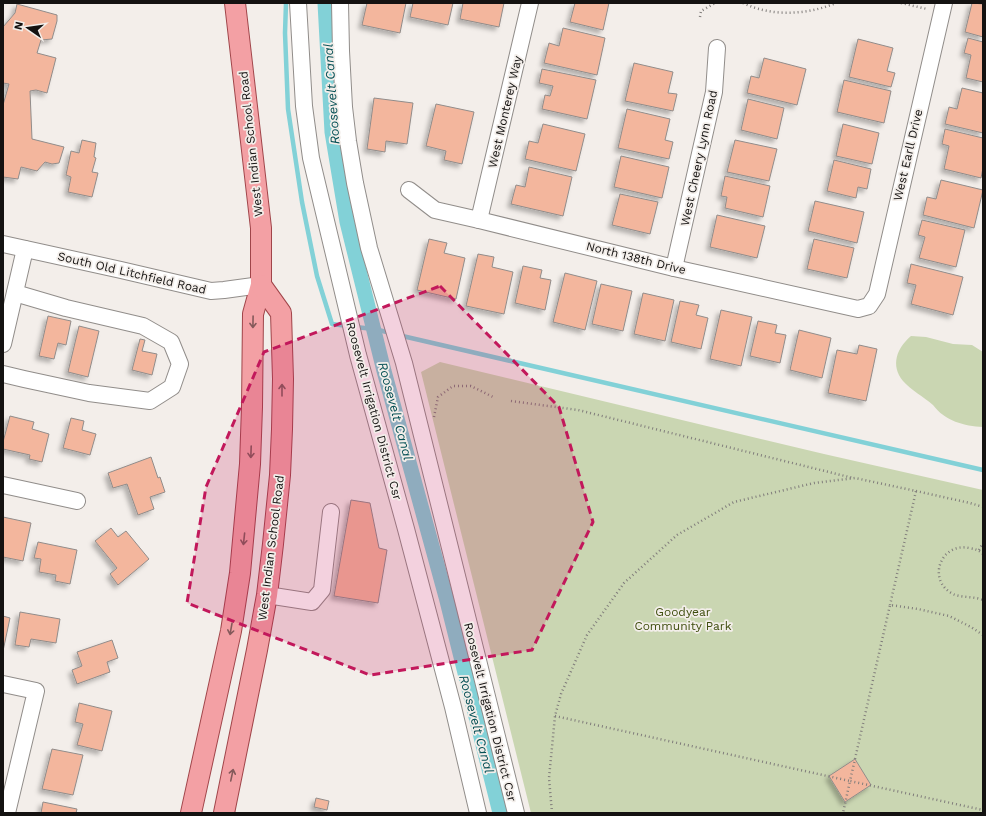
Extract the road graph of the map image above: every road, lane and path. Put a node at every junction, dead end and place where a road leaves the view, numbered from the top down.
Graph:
1 (235, 3) edge
2 (298, 3) edge
3 (340, 3) edge
4 (530, 3) edge
5 (715, 3) edge
6 (743, 3) edge
7 (836, 3) edge
8 (901, 3) edge
9 (944, 3) edge
10 (927, 10) dead end
11 (700, 17) dead end
12 (717, 48) dead end
13 (409, 190) dead end
14 (480, 220) junction
15 (3, 244) edge
16 (25, 249) junction
17 (674, 268) junction
18 (261, 284) junction
19 (15, 293) junction
20 (869, 306) joint
21 (3, 344) edge
22 (3, 374) edge
23 (495, 398) dead end
24 (511, 401) dead end
25 (433, 422) dead end
26 (855, 478) junction
27 (3, 485) edge
28 (916, 490) junction
29 (77, 501) dead end
30 (977, 505) junction
31 (983, 507) edge
32 (983, 511) edge
33 (331, 512) dead end
34 (983, 543) edge
35 (979, 550) junction
36 (983, 554) edge
37 (237, 591) junction
38 (267, 595) junction
39 (983, 600) edge
40 (890, 605) junction
41 (983, 635) edge
42 (3, 684) edge
43 (555, 716) junction
44 (850, 781) junction
45 (983, 810) edge
46 (7, 813) edge
47 (191, 813) edge
48 (224, 813) edge
49 (478, 813) edge
50 (516, 813) edge
51 (552, 813) edge
52 (843, 813) edge

1 - 18 main road, West Indian School Road
2 - 49 street, Roosevelt Irrigation District Csr
3 - 50 street, Roosevelt Irrigation District Csr
4 - 14 street, West Monterey Way
5 - 11 path
6 - 7 path
8 - 10 path
9 - 20 street, West Earll Drive
12 - 17 street, West Cheery Lynn Road
13 - 14 street, North 138th Drive
14 - 17 street, North 138th Drive
15 - 16 street, South Old Litchfield Road
16 - 18 street, South Old Litchfield Road
16 - 19 street
17 - 20 street, North 138th Drive
18 -> 37 main road, West Indian School Road
38 -> 18 main road, West Indian School Road
19 - 21 street
19 - 22 street
23 - 25 path
24 - 26 path
26 - 28 path
26 - 43 path
27 - 29 street
28 - 30 path
28 - 40 path
30 - 31 path
30 - 32 path
33 - 38 street
34 - 35 path
35 - 36 path
35 - 39 path
37 - 38 main road
37 -> 47 main road, West Indian School Road
48 -> 38 main road, West Indian School Road
40 - 41 path
40 - 44 path
42 - 46 street
43 - 44 path
43 - 51 path
44 - 45 path
44 - 52 path

